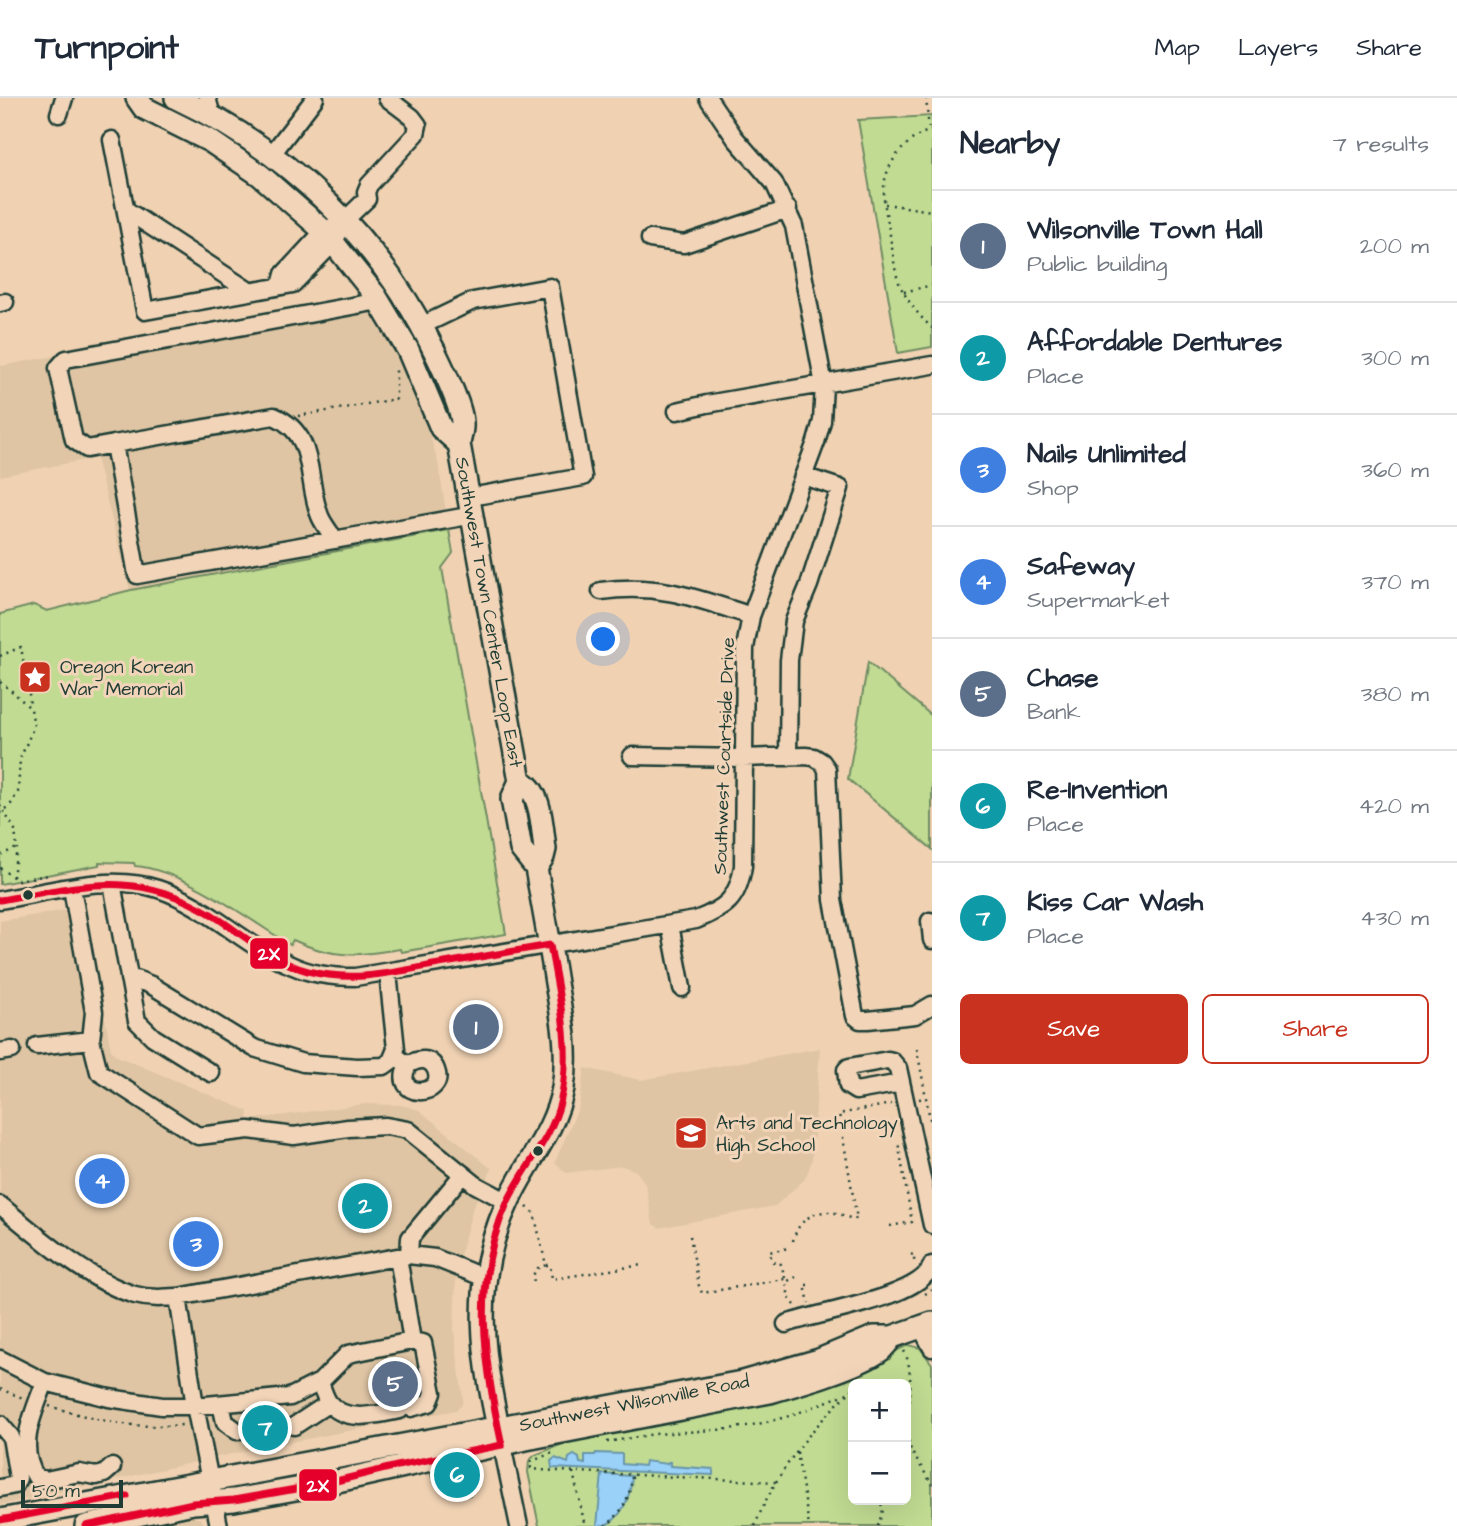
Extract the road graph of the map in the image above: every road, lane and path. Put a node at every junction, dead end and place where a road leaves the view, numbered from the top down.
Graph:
1 (64, 98) edge
2 (137, 98) edge
3 (176, 98) edge
4 (315, 98) edge
5 (387, 98) edge
6 (926, 98) edge
7 (714, 100) edge
8 (209, 107) edge
9 (59, 114) dead end
10 (930, 131) edge
11 (112, 140) dead end
12 (272, 154) junction
13 (885, 204) junction
14 (788, 209) junction
15 (126, 210) junction
16 (932, 211) edge
17 (345, 220) junction
18 (329, 237) junction
19 (650, 239) dead end
20 (932, 285) edge
21 (249, 291) junction
22 (904, 292) junction
23 (379, 301) junction
24 (421, 326) junction
25 (932, 328) edge
26 (932, 365) edge
27 (396, 370) dead end
28 (824, 385) junction
29 (677, 411) dead end
30 (282, 419) junction
31 (114, 444) junction
32 (459, 444) junction
33 (803, 476) junction
34 (472, 506) junction
35 (335, 540) junction
36 (601, 591) dead end
37 (751, 616) junction
38 (0, 656) edge
39 (0, 682) edge
40 (28, 706) junction
41 (632, 756) dead end
42 (788, 757) junction
43 (742, 758) junction
44 (0, 805) edge
45 (4, 810) junction
46 (0, 813) edge
47 (17, 848) junction
48 (0, 855) edge
49 (0, 868) edge
50 (56, 873) dead end
51 (12, 877) junction
52 (112, 883) junction
53 (72, 888) junction
54 (0, 900) edge
55 (930, 920) dead end
56 (670, 925) junction
57 (932, 940) edge
58 (550, 945) junction
59 (388, 973) junction
60 (129, 979) junction
61 (682, 988) dead end
62 (932, 1005) edge
63 (91, 1040) junction
64 (37, 1046) dead end
65 (918, 1049) dead end
66 (394, 1055) junction
67 (408, 1065) dead end
68 (211, 1073) dead end
69 (901, 1083) dead end
70 (926, 1098) junction
71 (905, 1101) junction
72 (896, 1130) dead end
73 (932, 1130) edge
74 (463, 1174) junction
75 (0, 1205) edge
76 (517, 1205) junction
77 (932, 1225) edge
78 (890, 1226) dead end
79 (690, 1236) dead end
80 (793, 1241) dead end
81 (789, 1248) dead end
82 (911, 1255) dead end
83 (404, 1256) junction
84 (546, 1265) junction
85 (642, 1265) dead end
86 (924, 1268) edge
87 (796, 1277) dead end
88 (485, 1279) junction
89 (785, 1280) junction
90 (534, 1284) dead end
91 (808, 1284) dead end
92 (920, 1290) dead end
93 (922, 1295) dead end
94 (178, 1297) junction
95 (799, 1307) dead end
96 (806, 1307) dead end
97 (786, 1324) dead end
98 (927, 1325) edge
99 (412, 1341) junction
100 (898, 1344) junction
101 (932, 1348) edge
102 (0, 1359) edge
103 (910, 1379) edge
104 (45, 1381) junction
105 (320, 1382) junction
106 (0, 1389) edge
107 (848, 1393) joint
108 (37, 1403) junction
109 (329, 1403) junction
110 (221, 1404) junction
111 (195, 1406) junction
112 (0, 1424) edge
113 (198, 1424) junction
114 (294, 1426) tunnel mouth
115 (237, 1431) dead end
116 (500, 1436) junction
117 (910, 1442) edge
118 (597, 1443) dead end
119 (797, 1451) junction
120 (554, 1452) dead end
121 (112, 1467) dead end
122 (573, 1472) junction
123 (632, 1476) junction
124 (776, 1482) junction
125 (932, 1483) edge
126 (0, 1488) edge
127 (212, 1491) junction
128 (882, 1505) edge
129 (0, 1520) edge
130 (86, 1526) edge
131 (219, 1526) edge
132 (519, 1526) edge
133 (585, 1526) edge
134 (605, 1526) edge
135 (755, 1526) edge
136 (809, 1526) edge
137 (878, 1526) edge

1 - 9 street
2 - 18 main road, Southwest Town Center Loop East
3 - 8 main road, Southwest Town Center Loop East
4 - 12 street
5 - 17 street
6 - 10 path
7 - 14 street, Southwest Courtside Drive
8 - 12 main road, Southwest Town Center Loop East
10 - 13 path
11 - 15 street
12 - 17 main road, Southwest Town Center Loop East
13 - 16 path
13 - 22 path
14 - 19 street
14 - 28 street, Southwest Courtside Drive
15 - 21 street
15 - 21 street
17 - 18 street
17 - 24 main road, Southwest Town Center Loop East
18 - 21 street
18 - 23 main road, Southwest Town Center Loop East
20 - 22 path
22 - 25 path
23 - 31 street
23 - 32 main road, Southwest Town Center Loop East
24 - 32 main road, Southwest Town Center Loop East
24 - 34 street
26 - 28 street
27 - 30 path
28 - 29 street
28 - 33 street, Southwest Courtside Drive
30 - 31 street
30 - 35 street
31 - 35 street
32 - 34 main road, Southwest Town Center Loop East
33 - 37 street, Southwest Courtside Drive
33 - 42 street
34 - 35 street
34 - 58 main road, Southwest Town Center Loop East
36 - 37 street
37 - 43 street, Southwest Courtside Drive
38 - 40 path
39 - 40 path
40 - 45 path
41 - 43 street
42 - 43 street
42 - 62 street
43 - 56 street, Southwest Courtside Drive
44 - 45 path
45 - 46 path
45 - 47 path
47 - 48 path
47 - 51 path
49 - 51 path
50 - 51 path
52 - 53 street, Southwest Courtside Drive
52 - 59 street, Southwest Courtside Drive
52 - 60 street
53 - 54 street, Southwest Courtside Drive
53 - 63 street
55 - 57 street
56 - 58 street, Southwest Courtside Drive
56 - 61 street
58 - 59 street, Southwest Courtside Drive
58 - 76 main road, Southwest Town Center Loop East
59 - 66 street
60 - 66 street
60 - 68 street
63 - 64 street
63 - 74 street
65 - 70 path
66 - 67 street
69 - 71 street
70 - 71 path
70 - 73 path
71 - 77 street
71 - 80 path
72 - 78 path
74 - 76 street
74 - 83 street
75 - 94 street
76 - 84 path
76 - 88 main road, Southwest Town Center Loop East
79 - 89 path
81 - 89 path
82 - 86 path
83 - 88 street
83 - 94 street
83 - 99 street
84 - 85 path
84 - 90 path
86 - 97 street
87 - 89 path
88 - 116 main road, Southwest Town Center Loop East
89 - 95 path
91 - 96 path
92 - 93 path
94 - 111 street
98 - 100 main road, Southwest Wilsonville Road
98 - 101 street
99 - 105 street
99 - 109 street
100 - 103 path
100 - 116 main road, Southwest Wilsonville Road
102 - 104 street
104 - 108 street
104 - 111 street
105 - 109 street
105 - 110 street
106 - 108 path
107 - 118 path
107 - 119 path
108 - 113 path
108 - 121 street
109 - 114 street
110 - 111 street
110 - 115 street
111 - 113 street
112 - 126 street
113 - 127 street
116 - 127 main road, Southwest Wilsonville Road
116 - 132 street
117 - 125 path
119 - 124 path
119 - 136 path
120 - 122 path
122 - 123 path
122 - 133 path
123 - 124 path
123 - 134 path
124 - 135 path
127 - 129 main road, Southwest Wilsonville Road
127 - 130 main road, Southwest Wilsonville Road
127 - 131 street
128 - 137 path

